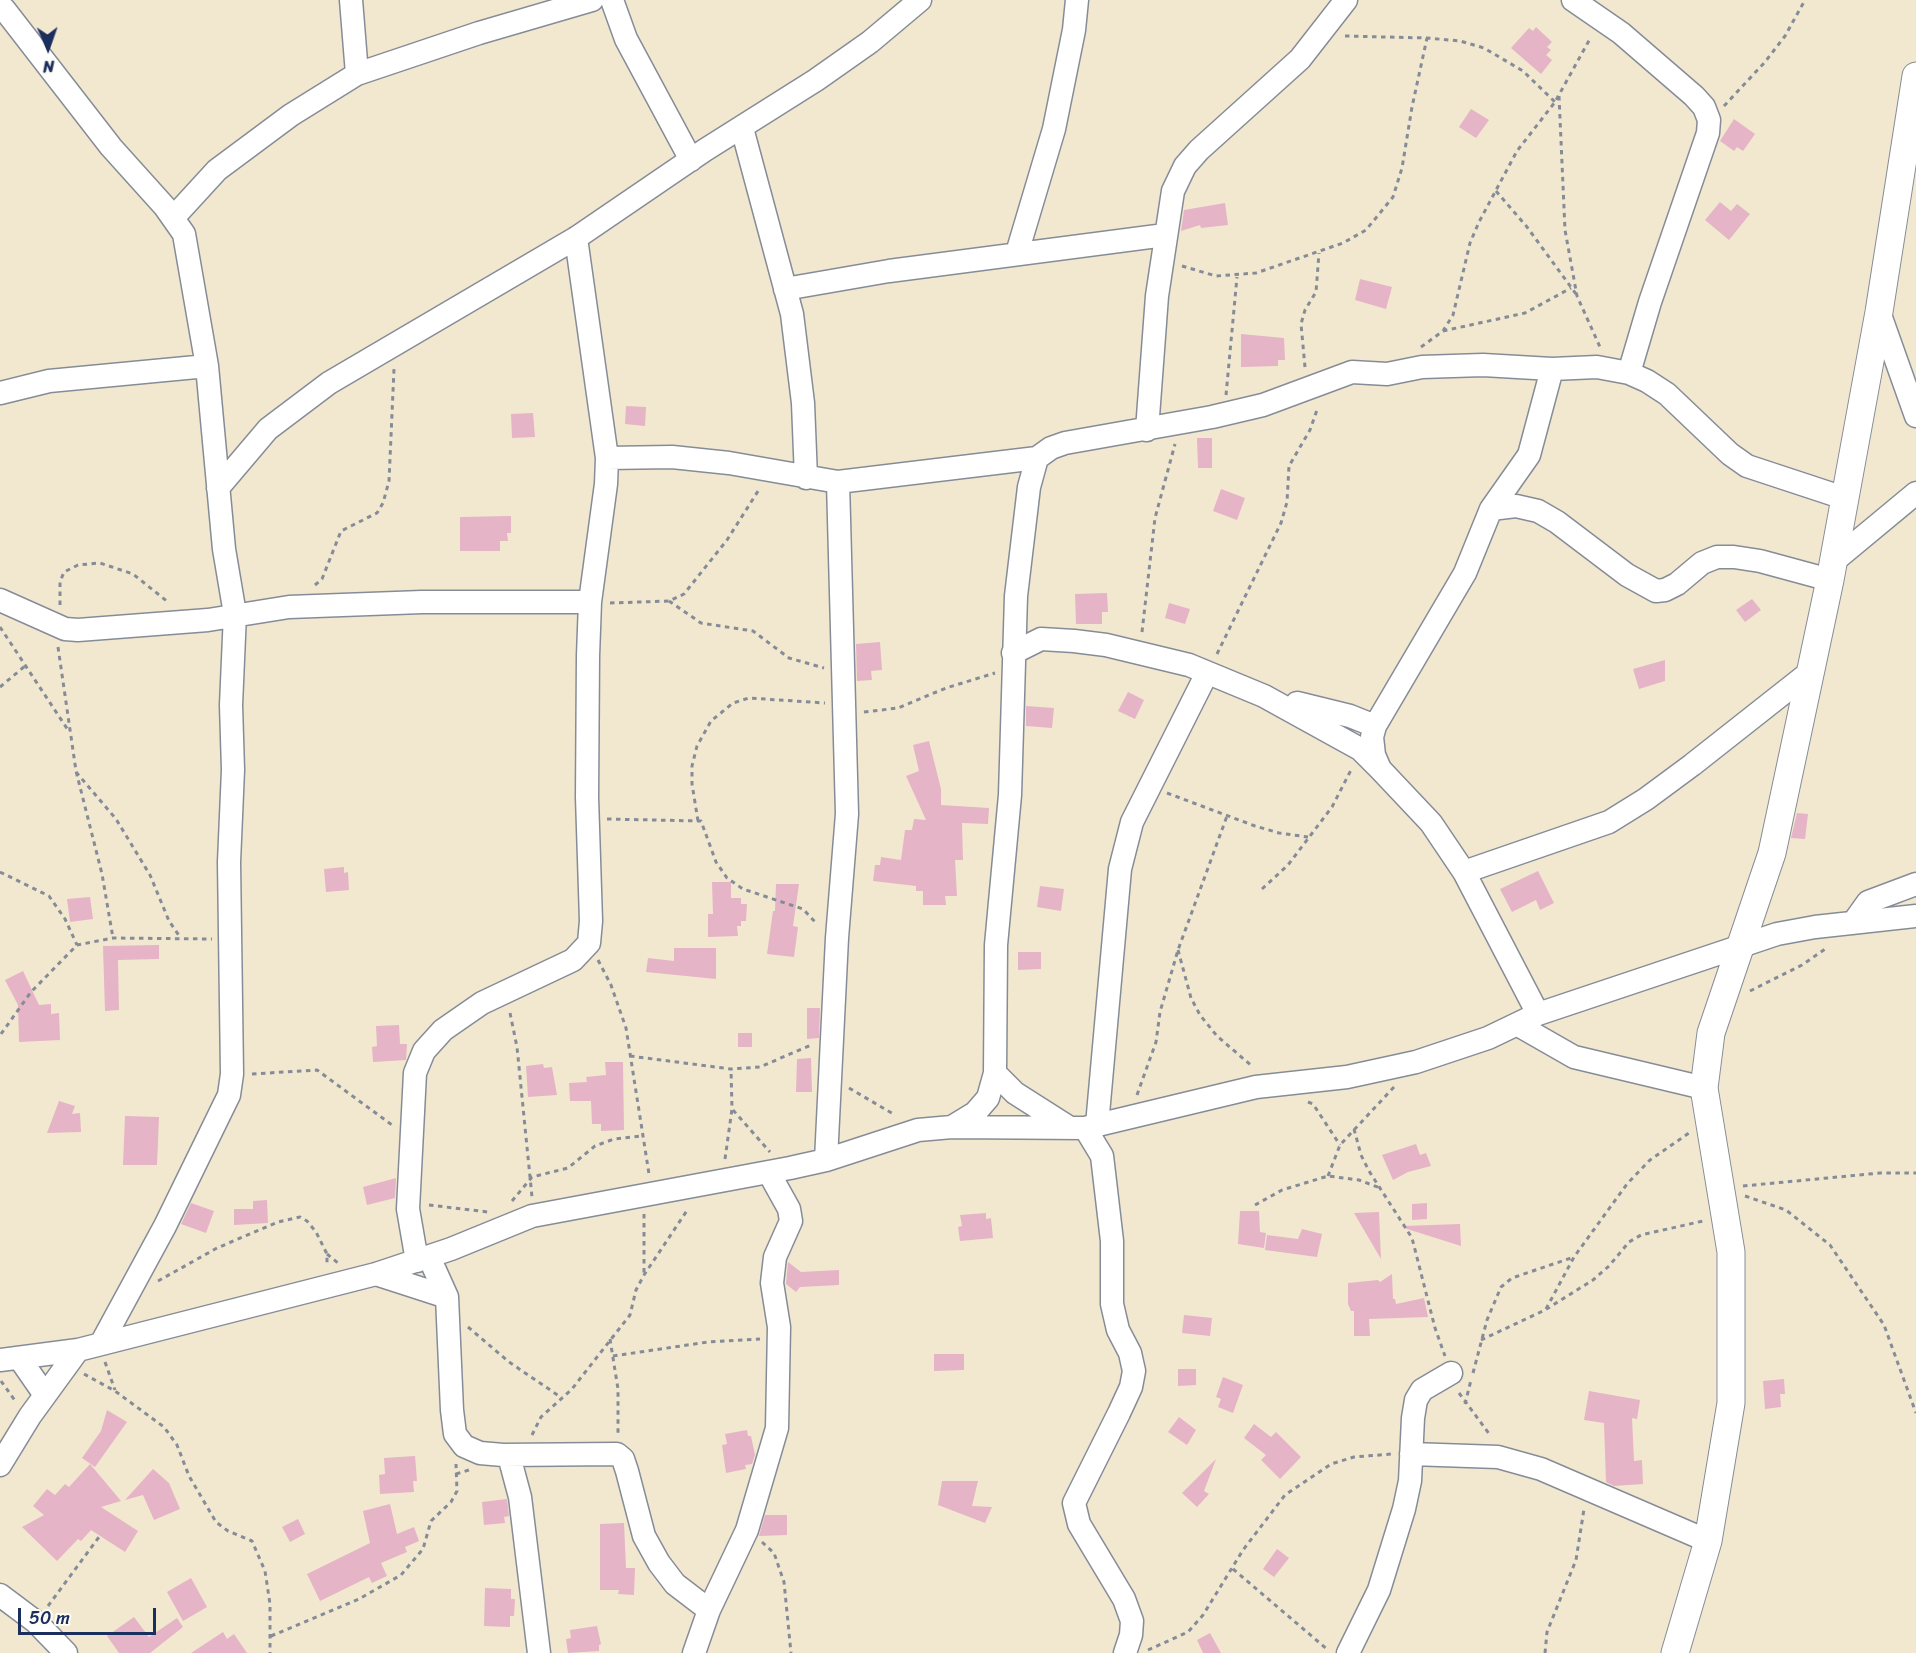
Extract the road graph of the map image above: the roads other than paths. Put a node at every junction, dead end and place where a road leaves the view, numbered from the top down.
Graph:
1 (351, 0) edge
2 (592, 0) edge
3 (612, 0) edge
4 (920, 0) edge
5 (1077, 0) edge
6 (1346, 0) edge
7 (1574, 0) edge
8 (6, 7) edge
9 (1598, 11) edge
10 (357, 74) junction
11 (1916, 76) edge
12 (742, 128) junction
13 (691, 160) junction
14 (173, 218) junction
15 (1165, 235) junction
16 (576, 238) junction
17 (1017, 253) junction
18 (785, 289) junction
19 (1879, 312) junction
20 (207, 366) junction
21 (1552, 369) junction
22 (1621, 371) junction
23 (0, 393) edge
24 (1916, 416) edge
25 (1147, 429) junction
26 (607, 458) junction
27 (1037, 458) junction
28 (806, 478) junction
29 (838, 482) junction
30 (218, 488) junction
31 (1916, 493) edge
32 (1844, 498) junction
33 (1491, 509) junction
34 (1832, 571) junction
35 (0, 600) edge
36 (590, 602) junction
37 (235, 614) junction
38 (1014, 615) junction
39 (1041, 639) junction
40 (1013, 660) junction
41 (1810, 672) junction
42 (1207, 673) junction
43 (1264, 696) junction
44 (1375, 726) junction
45 (1380, 769) junction
46 (1464, 872) junction
47 (1916, 884) edge
48 (1916, 916) edge
49 (1853, 922) junction
50 (1741, 945) junction
51 (1538, 1014) junction
52 (1518, 1025) junction
53 (995, 1073) junction
54 (1704, 1088) junction
55 (1099, 1124) junction
56 (952, 1127) junction
57 (1102, 1156) junction
58 (826, 1160) junction
59 (779, 1171) junction
60 (423, 1259) junction
61 (376, 1274) junction
62 (449, 1307) junction
63 (102, 1342) junction
64 (72, 1358) junction
65 (10, 1360) edge
66 (1451, 1373) road end
67 (45, 1395) junction
68 (1411, 1454) junction
69 (513, 1456) junction
70 (0, 1465) edge
71 (1708, 1541) junction
72 (0, 1595) edge
73 (709, 1610) junction
74 (1135, 1652) edge
75 (66, 1653) edge
76 (538, 1653) edge
77 (694, 1653) edge
78 (1348, 1653) edge
79 (1675, 1653) edge

1 - 10 street
2 - 10 street
3 - 13 street
4 - 12 street
5 - 17 street
6 - 15 street
7 - 9 street
8 - 14 street
9 - 22 street
10 - 14 street
11 - 19 street
12 - 13 street
12 - 18 street
13 - 16 street
14 - 20 street
15 - 17 street
15 - 25 street
16 - 26 street
16 - 30 street
17 - 18 street
18 - 28 street
19 - 24 street
19 - 32 street
20 - 23 street
20 - 30 street
21 - 22 street
21 - 25 street
21 - 33 street
22 - 32 street
25 - 27 street
26 - 28 street
26 - 36 street
27 - 29 street
27 - 38 street
28 - 29 street
29 - 58 street
30 - 37 street
31 - 34 street
32 - 34 street
33 - 34 street
33 - 44 street
34 - 41 street
35 - 37 street
36 - 37 street
36 - 60 street
37 - 63 street
38 - 39 street
38 - 40 street
39 - 40 street
39 - 42 street
40 - 53 street
41 - 46 street
41 - 50 street
42 - 43 street
42 - 55 street
43 - 44 street
43 - 45 street
44 - 45 street
45 - 46 street
46 - 51 street
47 - 49 street
48 - 49 street
49 - 50 street
50 - 51 street
50 - 54 street
51 - 52 street
52 - 54 street
52 - 55 street
53 - 55 street
53 - 56 street
54 - 71 street
55 - 56 street
55 - 57 street
55 - 57 street
56 - 58 street
57 - 74 street
58 - 59 street
59 - 60 street
59 - 73 street
60 - 61 street
60 - 62 street
61 - 62 street
61 - 63 street
62 - 69 street
63 - 64 street
64 - 65 street
64 - 67 street
65 - 67 street
66 - 68 street
67 - 70 street
68 - 71 street
68 - 78 street
69 - 73 street
69 - 76 street
71 - 79 street
72 - 75 street
73 - 77 street

